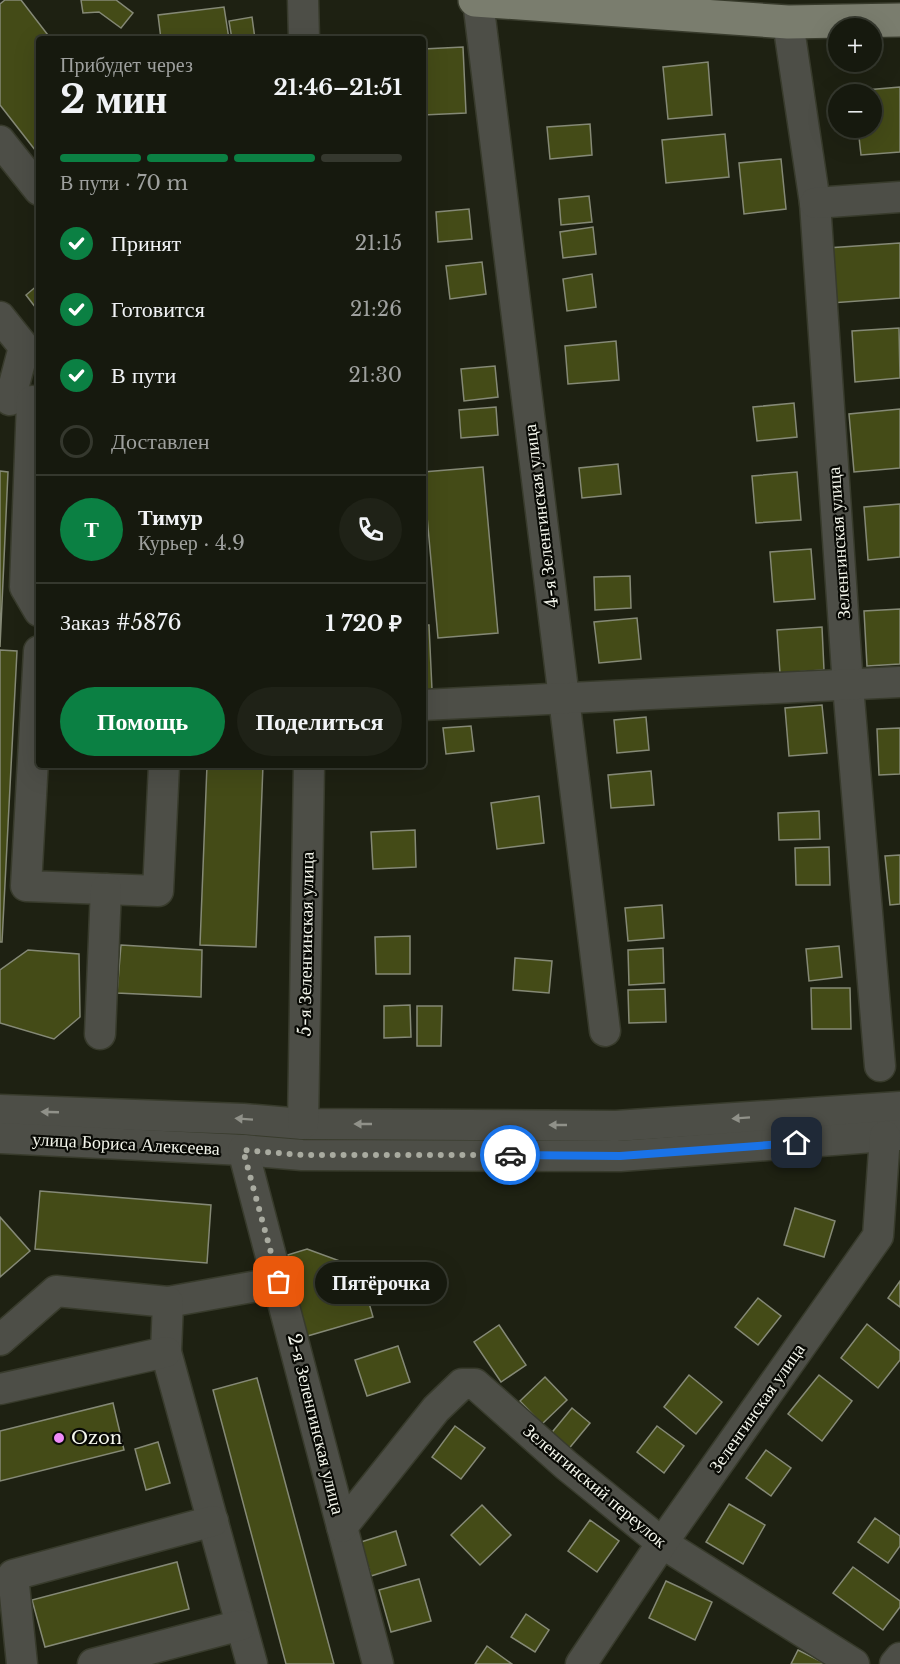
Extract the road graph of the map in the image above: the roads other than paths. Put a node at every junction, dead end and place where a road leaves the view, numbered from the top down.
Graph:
1 (303, 0) edge
2 (476, 0) edge
3 (733, 9) edge
4 (900, 20) edge
5 (788, 22) junction
6 (304, 36) edge
7 (0, 141) edge
8 (36, 186) edge
9 (900, 196) edge
10 (814, 202) junction
11 (0, 317) edge
12 (20, 401) edge
13 (36, 606) edge
14 (900, 682) edge
15 (849, 686) junction
16 (563, 697) junction
17 (36, 705) edge
18 (426, 705) edge
19 (164, 768) edge
20 (309, 768) edge
21 (106, 890) junction
22 (605, 1031) dead end
23 (100, 1034) dead end
24 (880, 1066) dead end
25 (900, 1107) edge
26 (0, 1110) edge
27 (303, 1124) junction
28 (893, 1136) edge
29 (0, 1138) edge
30 (243, 1150) junction
31 (279, 1282) junction
32 (168, 1302) junction
33 (0, 1340) edge
34 (166, 1352) junction
35 (0, 1389) edge
36 (213, 1521) junction
37 (342, 1527) junction
38 (662, 1543) junction
39 (6, 1570) edge
40 (241, 1625) junction
41 (900, 1658) edge
42 (22, 1664) edge
43 (93, 1664) edge
44 (252, 1664) edge
45 (378, 1664) edge
46 (581, 1664) edge
47 (854, 1664) edge
48 (895, 1664) edge

1 - 6 street
2 - 3 main road
2 - 16 street, 4-я Зеленгинская улица
3 - 5 main road
4 - 5 main road
5 - 10 street, Зеленгинская улица
7 - 8 street
9 - 10 street
10 - 15 street, Зеленгинская улица
11 - 12 street
12 - 13 street
14 - 15 street
15 - 16 street
15 - 24 street, Зеленгинская улица
16 - 18 street
16 - 22 street, 4-я Зеленгинская улица
17 - 21 street
19 - 21 street
20 - 27 street, 5-я Зеленгинская улица
21 - 23 street
25 -> 27 street
27 -> 26 street
28 - 30 street, улица Бориса Алексеева
28 - 38 street, Зеленгинская улица
29 - 30 street, улица Бориса Алексеева
30 - 31 street, 2-я Зеленгинская улица
31 - 32 street
31 - 37 street, 2-я Зеленгинская улица
32 - 33 street
32 - 34 street
34 - 35 street
34 - 36 street
36 - 39 street
36 - 40 street
37 - 38 street, Зеленгинский переулок
37 - 45 street, 2-я Зеленгинская улица
38 - 46 street, Зеленгинская улица
38 - 47 street, Зеленгинский переулок
39 - 42 street
40 - 43 street
40 - 44 street
41 - 48 street

